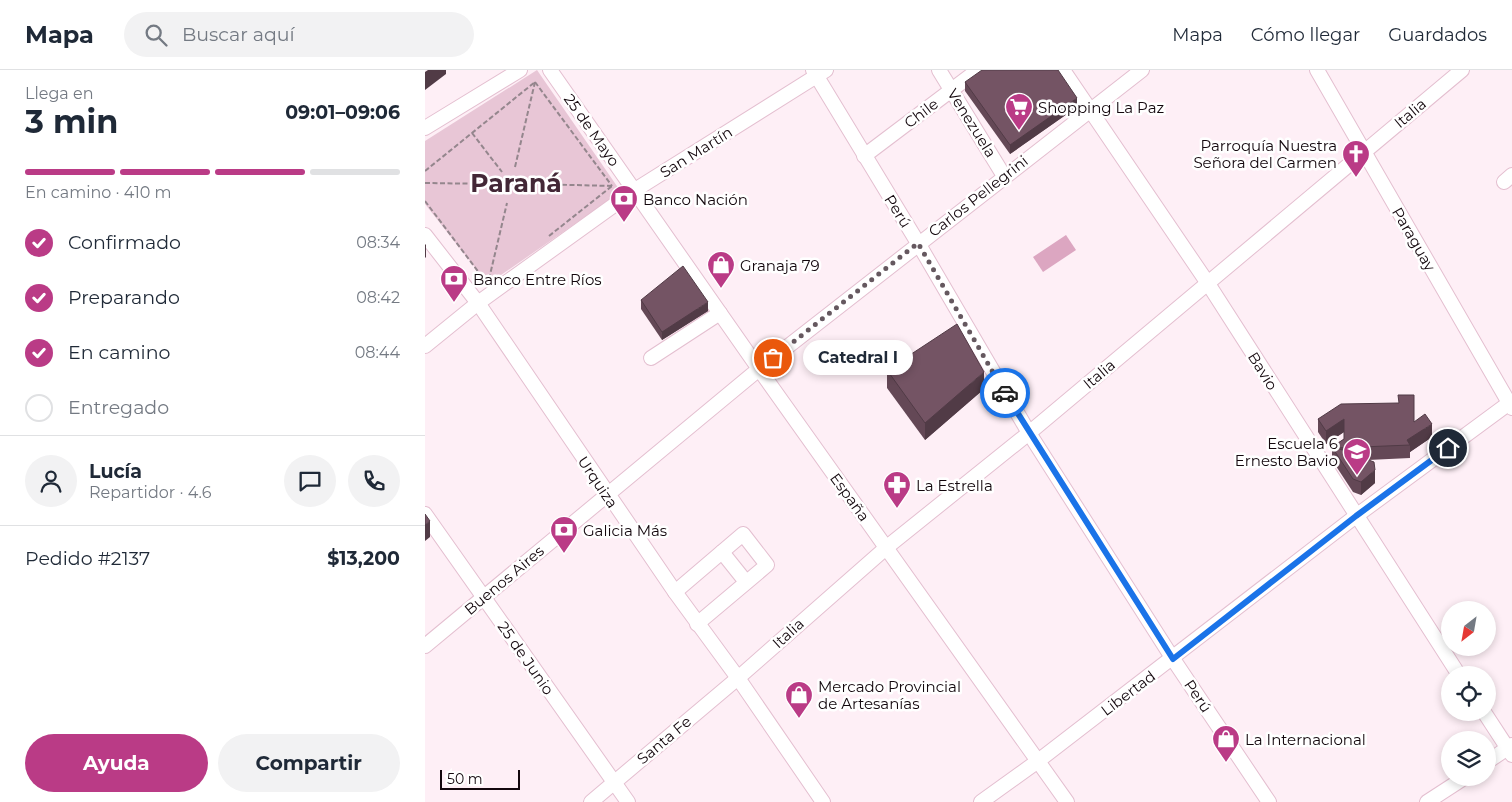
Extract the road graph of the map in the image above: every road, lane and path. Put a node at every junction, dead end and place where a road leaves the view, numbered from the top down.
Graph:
1 (521, 70) edge
2 (550, 70) edge
3 (939, 70) edge
4 (978, 70) edge
5 (1063, 70) edge
6 (1142, 70) edge
7 (1317, 70) edge
8 (1462, 70) edge
9 (819, 72) edge
10 (535, 82) junction
11 (951, 90) junction
12 (1090, 110) junction
13 (425, 128) edge
14 (471, 133) junction
15 (1364, 152) junction
16 (865, 156) junction
17 (515, 167) dead end
18 (425, 171) edge
19 (502, 172) dead end
20 (1005, 176) junction
21 (425, 182) edge
22 (495, 184) dead end
23 (532, 184) dead end
24 (635, 190) junction
25 (425, 201) edge
26 (507, 203) dead end
27 (425, 235) edge
28 (918, 243) junction
29 (1207, 282) junction
30 (478, 303) junction
31 (720, 313) junction
32 (425, 346) edge
33 (651, 358) dead end
34 (759, 369) junction
35 (1511, 404) edge
36 (1029, 433) junction
37 (606, 494) junction
38 (425, 514) edge
39 (1356, 516) junction
40 (887, 547) junction
41 (722, 552) junction
42 (746, 582) junction
43 (675, 592) junction
44 (483, 598) junction
45 (697, 624) junction
46 (425, 646) edge
47 (1173, 659) junction
48 (1453, 666) edge
49 (738, 678) junction
50 (1490, 721) edge
51 (1511, 750) edge
52 (1496, 758) edge
53 (1038, 761) junction
54 (614, 782) junction
55 (1452, 786) edge
56 (591, 802) edge
57 (628, 802) edge
58 (823, 802) edge
59 (981, 802) edge
60 (1067, 802) edge
61 (1269, 802) edge
62 (1427, 802) edge

1 - 13 street
2 - 24 street, 25 de Mayo
3 - 11 street, Venezuela
4 - 11 street, Chile
5 - 12 street, Bavio
6 - 12 street, Carlos Pellegrini
7 - 15 street, Paraguay
8 - 15 street, Italia
9 - 16 street, Perú
9 - 24 street, San Martín
10 - 14 path
10 - 17 path
10 - 23 path
11 - 16 street, Chile
11 - 20 street, Venezuela
12 - 20 street, Carlos Pellegrini
12 - 29 street, Bavio
14 - 18 path
14 - 19 path
15 - 29 street, Italia
15 - 35 street, Paraguay
16 - 28 street, Perú
20 - 28 street, Carlos Pellegrini
21 - 22 path
24 - 30 street, San Martín
24 - 31 street, España
25 - 26 path
27 - 30 street, Urquiza
28 - 34 street, Carlos Pellegrini
28 - 36 street, Perú
29 - 36 street, Italia
29 - 39 street, Bavio
30 - 32 street, San Martín
30 - 37 street, Urquiza
31 - 33 street
31 - 34 street, España
34 - 37 street, Carlos Pellegrini
34 - 40 street, España
35 - 39 street, Libertad
36 - 40 street, Italia
36 - 47 street, Perú
37 - 43 street, Urquiza
37 - 44 street, Buenos Aires
38 - 44 street, 25 de Junio
39 - 47 street, Libertad
39 - 48 street, Bavio
40 - 49 street, Italia
40 - 53 street, España
41 - 42 street
41 - 42 street
41 - 43 street
42 - 45 street
43 - 45 street, Urquiza
44 - 46 street, Buenos Aires
44 - 54 street, 25 de Junio
45 - 49 street, Urquiza
47 - 53 street, Libertad
47 - 61 street, Perú
49 - 54 street, Santa Fe
49 - 58 street, Urquiza
50 - 51 street
51 - 52 street
53 - 59 street, Libertad
53 - 60 street, España
54 - 56 street, Santa Fe
54 - 57 street, 25 de Junio
55 - 62 street

